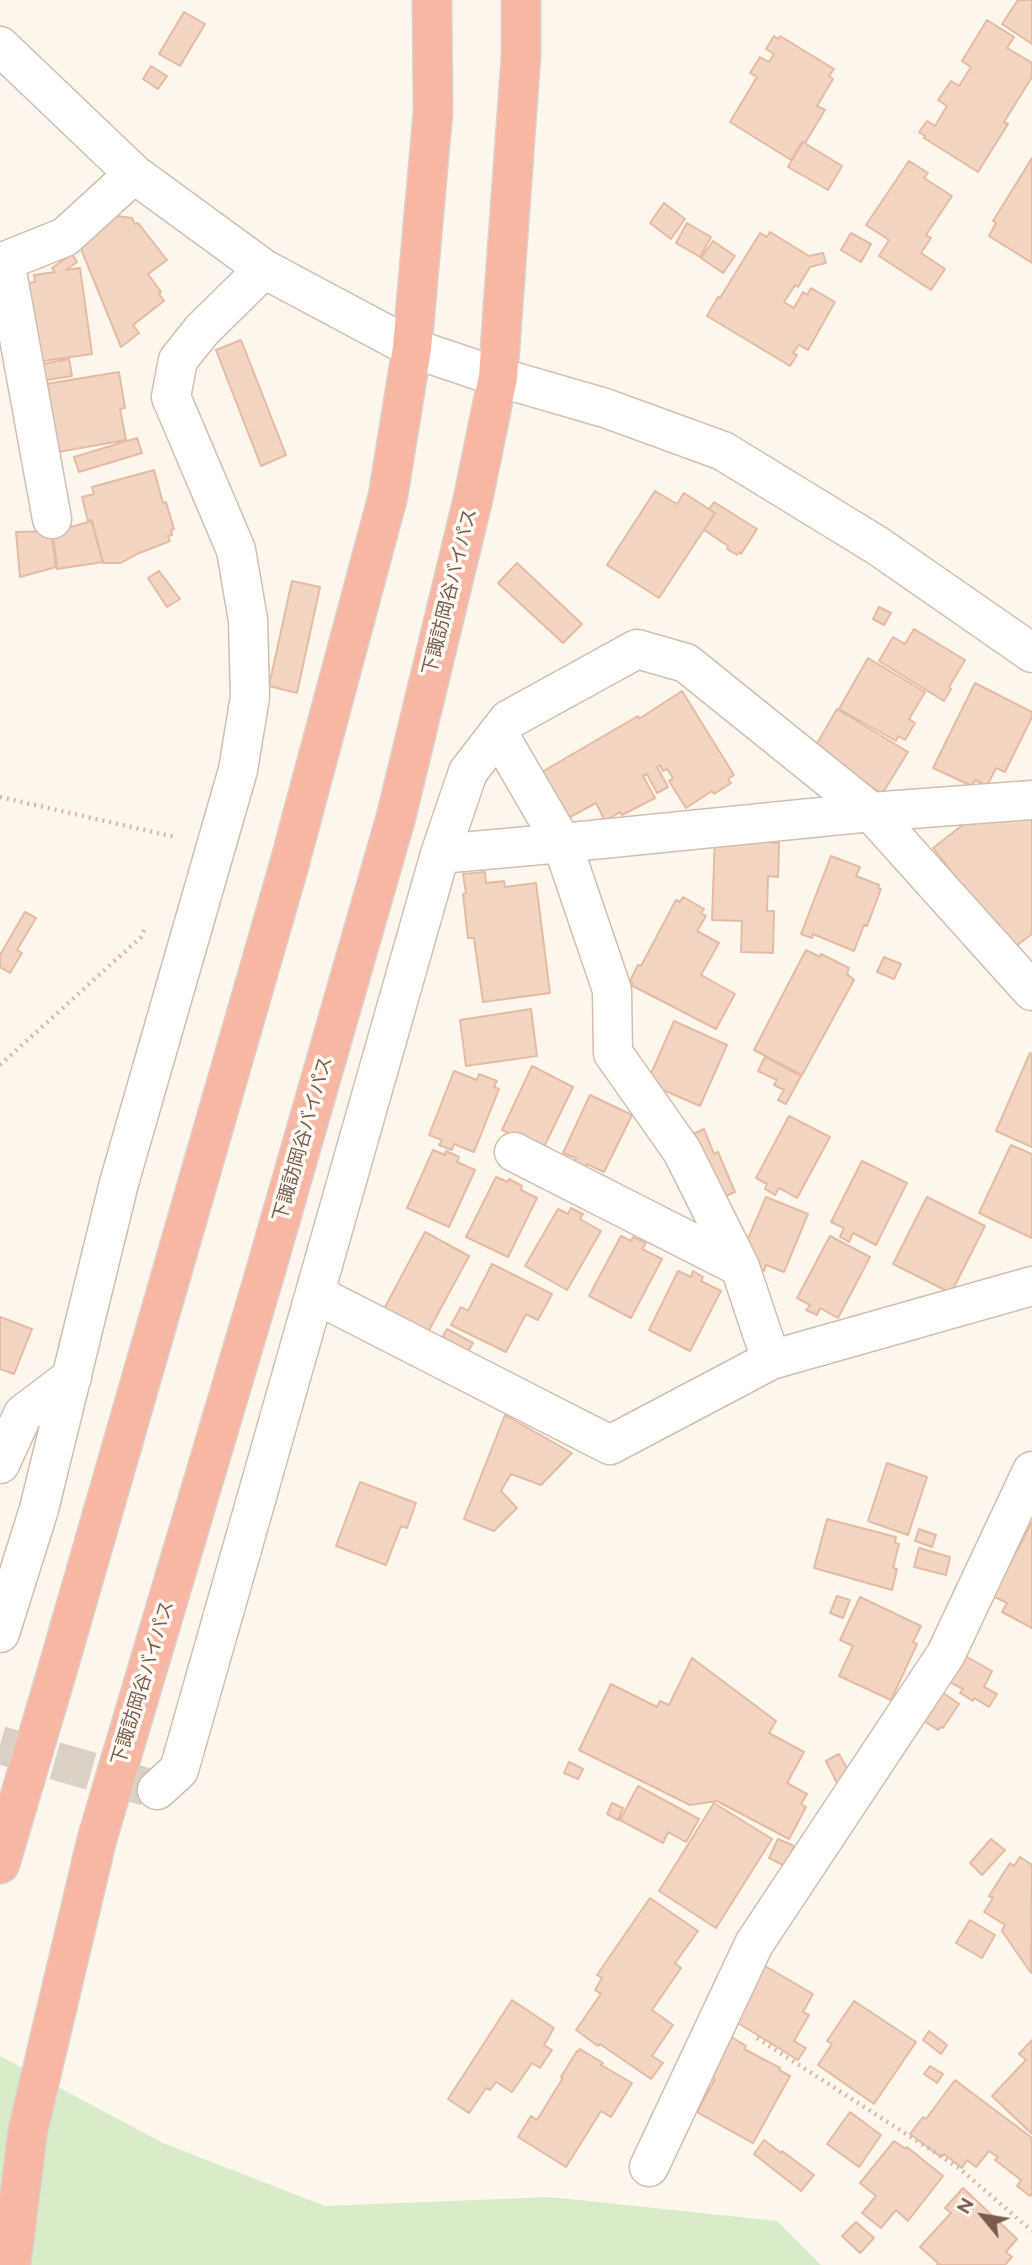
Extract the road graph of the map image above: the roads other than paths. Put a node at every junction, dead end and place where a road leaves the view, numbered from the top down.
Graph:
1 (432, 0) edge
2 (520, 0) edge
3 (0, 46) edge
4 (134, 174) junction
5 (3, 262) edge
6 (264, 269) junction
7 (412, 348) junction
8 (498, 377) junction
9 (52, 519) dead end
10 (1032, 653) edge
11 (498, 733) junction
12 (1032, 800) edge
13 (871, 812) junction
14 (562, 843) junction
15 (440, 854) junction
16 (1032, 990) edge
17 (514, 1152) dead end
18 (740, 1267) junction
19 (1032, 1286) edge
20 (315, 1294) junction
21 (771, 1360) junction
22 (72, 1377) junction
23 (0, 1464) edge
24 (1032, 1471) edge
25 (0, 1633) edge
26 (157, 1790) dead end
27 (0, 1864) edge
28 (649, 2167) dead end
29 (11, 2265) edge

1 - 7 highway
2 - 8 highway, 下諏訪岡谷バイパス
3 - 4 street
4 - 5 street
4 - 6 street
5 - 9 street
6 - 7 street
6 - 22 street
7 - 8 street
7 - 27 highway
8 - 10 street
8 - 29 highway, 下諏訪岡谷バイパス
11 - 13 street
11 - 14 street
11 - 15 street
12 - 13 street
13 - 14 street
13 - 16 street
14 - 15 street
14 - 18 street
15 - 20 street
17 - 18 street
18 - 21 street
19 - 21 street
20 - 21 street
20 - 26 street
22 - 23 street
22 - 25 street
24 - 28 street

